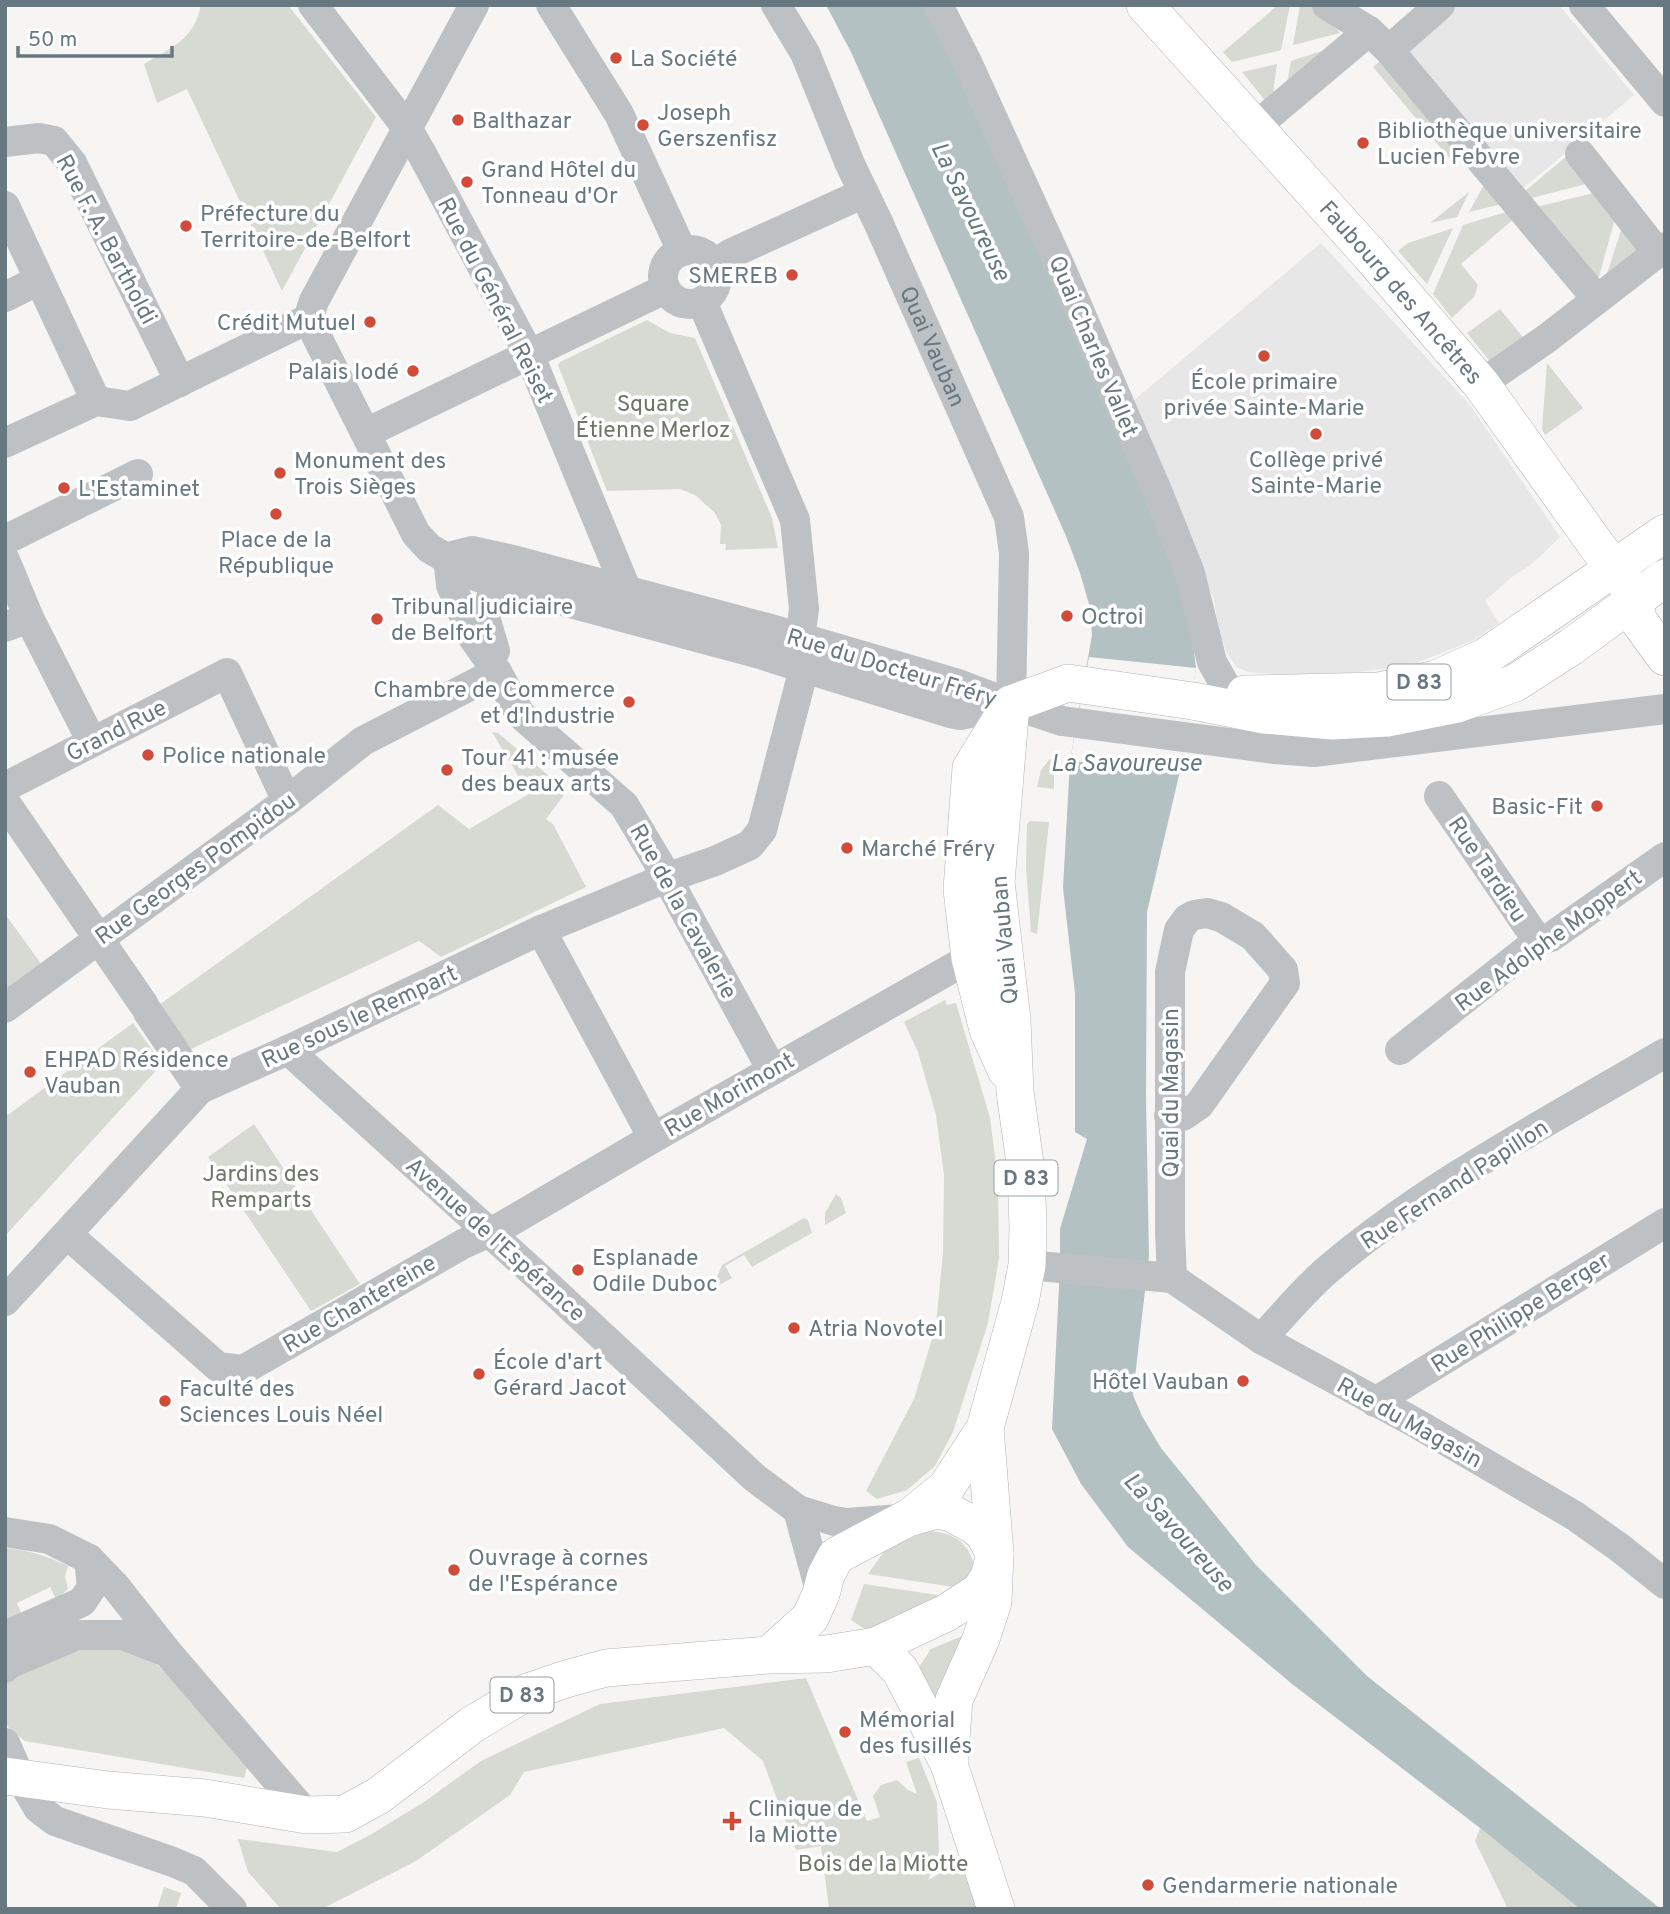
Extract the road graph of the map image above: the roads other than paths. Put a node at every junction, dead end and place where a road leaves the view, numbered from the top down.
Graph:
1 (313, 5) edge
2 (474, 5) edge
3 (551, 5) edge
4 (776, 5) edge
5 (938, 5) edge
6 (1327, 5) edge
7 (1440, 5) edge
8 (1584, 5) edge
9 (1149, 7) edge
10 (1379, 40) junction
11 (1665, 102) edge
12 (1255, 127) junction
13 (407, 128) junction
14 (5, 142) edge
15 (1580, 154) dead end
16 (864, 194) junction
17 (5, 205) edge
18 (1661, 250) edge
19 (682, 251) junction
20 (715, 264) junction
21 (39, 280) junction
22 (666, 289) junction
23 (5, 297) edge
24 (1596, 299) junction
25 (702, 302) junction
26 (309, 319) junction
27 (528, 354) junction
28 (180, 382) junction
29 (1481, 384) junction
30 (96, 401) junction
31 (366, 433) junction
32 (5, 443) edge
33 (138, 474) dead end
34 (1665, 533) edge
35 (5, 540) edge
36 (448, 557) junction
37 (5, 560) edge
38 (1614, 568) junction
39 (496, 583) junction
40 (627, 591) junction
41 (1656, 595) edge
42 (17, 622) edge
43 (800, 638) junction
44 (1665, 657) edge
45 (804, 668) junction
46 (497, 672) junction
47 (1230, 694) junction
48 (1192, 701) junction
49 (1011, 704) junction
50 (1665, 709) edge
51 (92, 742) junction
52 (5, 786) edge
53 (1439, 796) dead end
54 (287, 801) junction
55 (5, 802) edge
56 (1665, 857) edge
57 (666, 878) junction
58 (541, 930) junction
59 (98, 940) junction
60 (1538, 941) junction
61 (970, 958) junction
62 (5, 1008) edge
63 (1400, 1049) dead end
64 (288, 1050) junction
65 (1665, 1053) edge
66 (772, 1070) junction
67 (200, 1089) junction
68 (1015, 1092) junction
69 (1169, 1116) junction
70 (653, 1138) junction
71 (1665, 1223) edge
72 (489, 1232) junction
73 (68, 1235) junction
74 (1042, 1266) junction
75 (1160, 1277) junction
76 (5, 1301) edge
77 (1261, 1339) junction
78 (1375, 1402) junction
79 (985, 1428) junction
80 (798, 1510) junction
81 (908, 1518) junction
82 (5, 1532) edge
83 (995, 1554) junction
84 (89, 1559) junction
85 (1665, 1584) edge
86 (821, 1594) junction
87 (5, 1636) edge
88 (876, 1646) junction
89 (167, 1653) junction
90 (769, 1655) junction
91 (5, 1668) edge
92 (9, 1762) edge
93 (949, 1764) junction
94 (307, 1815) junction
95 (232, 1909) edge
96 (996, 1909) edge

1 - 13 street, Rue du Général Reiset
2 - 13 street
3 - 19 street
4 - 16 street, Quai Vauban
5 - 47 street, Quai Charles Vallet
6 - 10 street
7 - 10 street
8 - 11 street
9 - 12 main road, Faubourg des Ancêtres
10 - 12 street
10 - 24 street
12 - 29 main road, Faubourg des Ancêtres
13 - 26 street
13 - 27 street, Rue du Général Reiset
14 - 28 street, Rue F. A. Bartholdi
15 - 18 street
16 - 20 street
16 - 49 street, Quai Vauban
17 - 21 street
18 - 24 street
19 - 20 street
19 - 22 street
20 - 25 street
21 - 23 street
21 - 30 street
22 - 25 street
22 - 27 street
24 - 29 street
25 - 43 street
26 - 28 street
26 - 31 street
27 - 31 street
27 - 40 street, Rue du Général Reiset
28 - 30 street
29 - 38 main road, Faubourg des Ancêtres
30 - 32 street
31 - 36 street
33 - 35 street
34 - 38 main road, D 83
36 - 39 street, Rue du Docteur Fréry
36 - 40 street, Rue du Docteur Fréry
36 - 46 street, Rue de la Cavalerie
37 - 42 street
38 - 41 main road, Faubourg des Ancêtres
38 - 47 main road, D 83
39 - 45 street, Rue du Docteur Fréry
39 - 46 street, Rue de la Cavalerie
40 - 43 street, Rue du Docteur Fréry
41 - 44 main road, Faubourg des Ancêtres
41 - 48 main road, D 83
42 - 51 street
43 - 49 street, Rue du Docteur Fréry
45 - 49 street, Rue du Docteur Fréry
45 - 57 street, Rue sous le Rempart
46 - 54 street, Rue Georges Pompidou
46 - 57 street, Rue de la Cavalerie
47 - 48 main road, D 83
48 - 49 main road, D 83
49 - 50 street
49 - 61 main road, Quai Vauban / D 83
49 - 68 main road, Quai Vauban / D 83
51 - 52 street, Grand Rue
51 - 54 street, Grand Rue
53 - 60 street, Rue Tardieu
54 - 59 street, Rue Georges Pompidou
55 - 59 street
56 - 60 street, Rue Adolphe Moppert
57 - 58 street, Rue sous le Rempart
57 - 66 street, Rue de la Cavalerie
58 - 64 street, Rue sous le Rempart
58 - 70 street
59 - 62 street, Rue Georges Pompidou
59 - 67 street
60 - 63 street, Rue Adolphe Moppert
61 - 66 street, Rue Morimont
61 - 68 main road, Quai Vauban / D 83
64 - 67 street, Rue sous le Rempart
64 - 72 street, Avenue de l'Espérance
65 - 77 street, Rue Fernand Papillon
66 - 70 street, Rue Morimont
67 - 73 street, Rue sous le Rempart
68 - 74 main road, Quai Vauban / D 83
69 - 69 street, Quai du Magasin
69 - 75 street, Quai du Magasin
70 - 72 street, Rue Morimont
71 - 78 street, Rue Philippe Berger
72 - 73 street, Rue Chantereine
72 - 80 street, Avenue de l'Espérance
73 - 76 street, Rue sous le Rempart
74 - 75 street
74 - 79 main road, Quai Vauban / D 83
75 - 77 street, Rue du Magasin
77 - 78 street, Rue du Magasin
78 - 85 street, Rue du Magasin
79 - 81 main road, Quai Vauban / D 83
79 - 83 main road, Quai Vauban / D 83
80 - 81 street, Avenue de l'Espérance
80 - 86 street
81 - 83 main road
81 - 86 main road
82 - 84 street
83 - 88 main road
83 - 93 main road, Quai Vauban
84 - 87 street
84 - 89 street
86 - 88 main road
86 - 90 main road
88 - 90 main road, D 83
88 - 93 main road
89 - 91 street
89 - 94 street
90 - 94 main road, D 83
92 - 94 main road, D 83
92 - 95 street
93 - 96 main road

